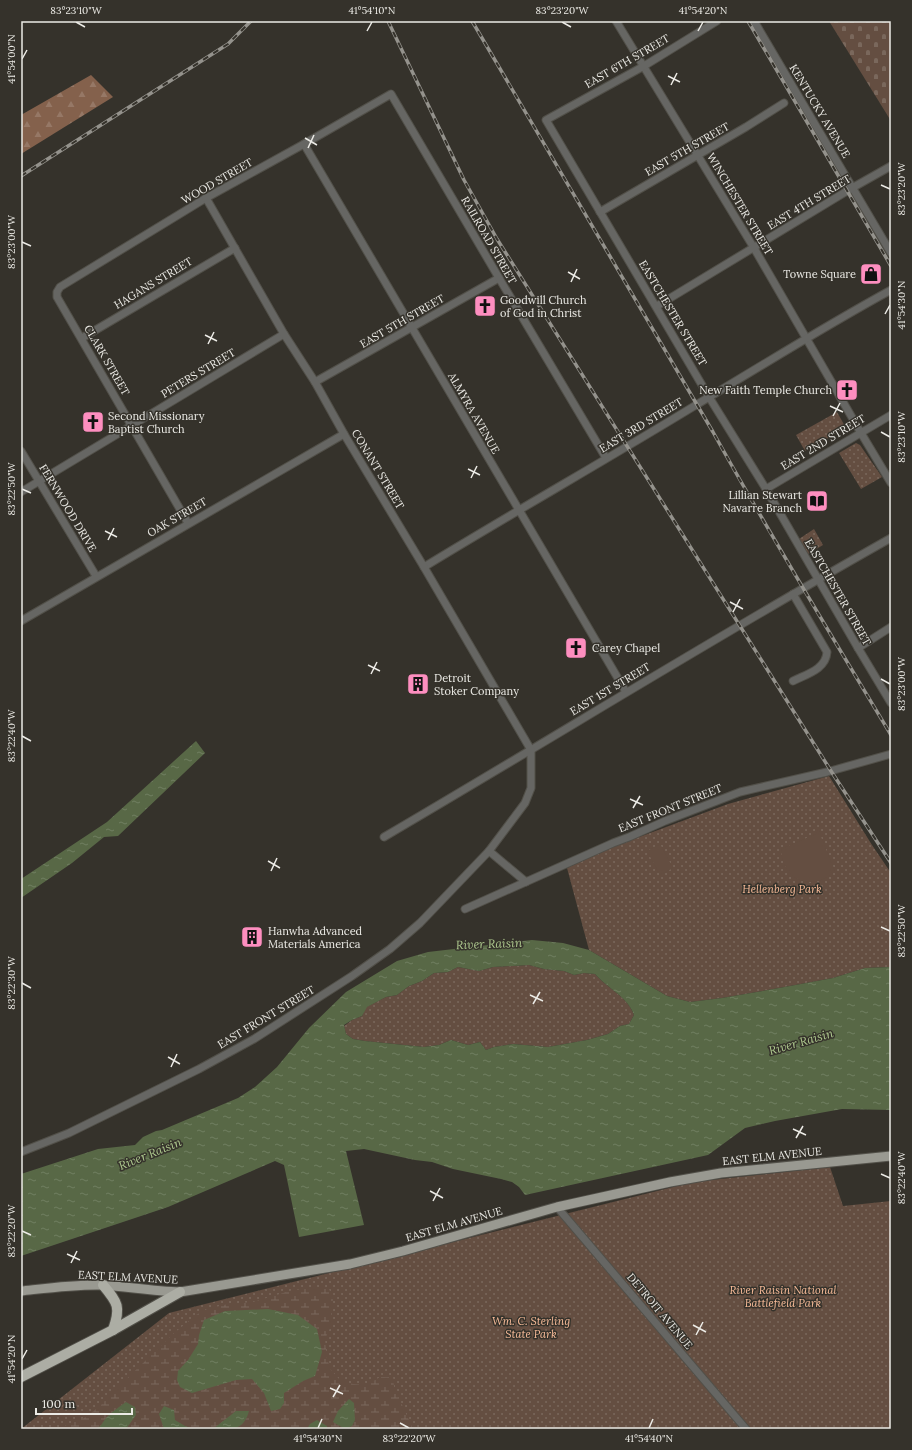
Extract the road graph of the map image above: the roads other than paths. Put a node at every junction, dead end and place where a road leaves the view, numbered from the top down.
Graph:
1 (616, 21) edge
2 (717, 21) edge
3 (754, 21) edge
4 (644, 66) junction
5 (391, 94) joint
6 (784, 103) dead end
7 (546, 120) joint
8 (304, 144) junction
9 (698, 155) junction
10 (891, 166) edge
11 (852, 188) junction
12 (206, 198) junction
13 (600, 212) junction
14 (235, 248) junction
15 (754, 248) junction
16 (891, 253) edge
17 (499, 278) junction
18 (891, 290) edge
19 (57, 292) joint
20 (657, 306) junction
21 (412, 328) junction
22 (284, 334) junction
23 (82, 338) junction
24 (806, 339) junction
25 (315, 382) junction
26 (709, 397) junction
27 (891, 415) edge
28 (132, 425) junction
29 (861, 433) junction
30 (344, 434) junction
31 (21, 451) edge
32 (606, 458) junction
33 (39, 481) junction
34 (891, 483) edge
35 (766, 489) junction
36 (21, 492) edge
37 (518, 510) junction
38 (188, 523) junction
39 (891, 538) edge
40 (424, 568) junction
41 (96, 576) junction
42 (818, 579) junction
43 (792, 594) junction
44 (21, 621) edge
45 (891, 627) edge
46 (858, 648) junction
47 (794, 681) dead end
48 (626, 692) junction
49 (891, 703) edge
50 (531, 750) junction
51 (891, 754) edge
52 (384, 837) dead end
53 (489, 851) junction
54 (526, 882) junction
55 (465, 909) dead end
56 (21, 1152) edge
57 (891, 1156) edge
58 (557, 1207) junction
59 (103, 1285) junction
60 (21, 1291) edge
61 (180, 1292) junction
62 (113, 1330) junction
63 (21, 1377) edge
64 (746, 1429) edge

1 - 4 street, WINCHESTER STREET
2 - 4 street, EAST 6TH STREET
3 - 11 street, KENTUCKY AVENUE
4 - 7 street, EAST 6TH STREET
4 - 9 street, WINCHESTER STREET
5 - 8 street, WOOD STREET
5 - 17 street, RAILROAD STREET
6 - 9 street, EAST 5TH STREET
7 - 13 street, EASTCHESTER STREET
8 - 12 street, WOOD STREET
8 - 21 street, ALMYRA AVENUE
9 - 13 street, EAST 5TH STREET
9 - 15 street, WINCHESTER STREET
10 - 11 street, EAST 4TH STREET
11 - 15 street, EAST 4TH STREET
11 - 16 street, KENTUCKY AVENUE
12 - 14 street, CONANT STREET
12 - 19 street, WOOD STREET
13 - 20 street, EASTCHESTER STREET
14 - 22 street, CONANT STREET
14 - 23 street, HAGANS STREET
15 - 20 street, EAST 4TH STREET
15 - 24 street, WINCHESTER STREET
17 - 21 street, EAST 5TH STREET
17 - 32 street, RAILROAD STREET
18 - 24 street, EAST 3RD STREET
19 - 23 street, CLARK STREET
20 - 26 street, EASTCHESTER STREET
21 - 25 street, EAST 5TH STREET
21 - 37 street, ALMYRA AVENUE
22 - 25 street, CONANT STREET
22 - 28 street, PETERS STREET
23 - 28 street, CLARK STREET
24 - 26 street, EAST 3RD STREET
24 - 29 street, WINCHESTER STREET
25 - 30 street, CONANT STREET
26 - 32 street, EAST 3RD STREET
26 - 35 street, EASTCHESTER STREET
27 - 29 street, EAST 2ND STREET
28 - 33 street, PETERS STREET
28 - 38 street, CLARK STREET
29 - 34 street, WINCHESTER STREET
29 - 35 street, EAST 2ND STREET
30 - 38 street, OAK STREET
30 - 40 street, CONANT STREET
31 - 33 street, FERNWOOD DRIVE
32 - 37 street, EAST 3RD STREET
33 - 36 street, PETERS STREET
33 - 41 street, FERNWOOD DRIVE
35 - 42 street, EASTCHESTER STREET
37 - 40 street, EAST 3RD STREET
37 - 48 street, ALMYRA AVENUE
38 - 41 street, OAK STREET
39 - 42 street, EAST 1ST STREET
40 - 50 street, CONANT STREET
41 - 44 street, OAK STREET
42 - 43 street, EAST 1ST STREET
42 - 46 street, EASTCHESTER STREET
43 - 47 street
43 - 48 street, EAST 1ST STREET
45 - 46 street
46 - 49 street, EASTCHESTER STREET
48 - 50 street, EAST 1ST STREET
50 - 52 street, EAST 1ST STREET
50 - 53 street, EAST FRONT STREET
51 - 54 street, EAST FRONT STREET
53 - 54 street
53 - 56 street, EAST FRONT STREET
54 - 55 street, EAST FRONT STREET
57 - 58 main road, EAST ELM AVENUE
58 - 61 main road, EAST ELM AVENUE
58 - 64 street, DETROIT AVENUE
59 - 60 main road, EAST ELM AVENUE
59 - 61 main road, EAST ELM AVENUE
59 - 62 highway
61 - 62 highway
62 - 63 highway

